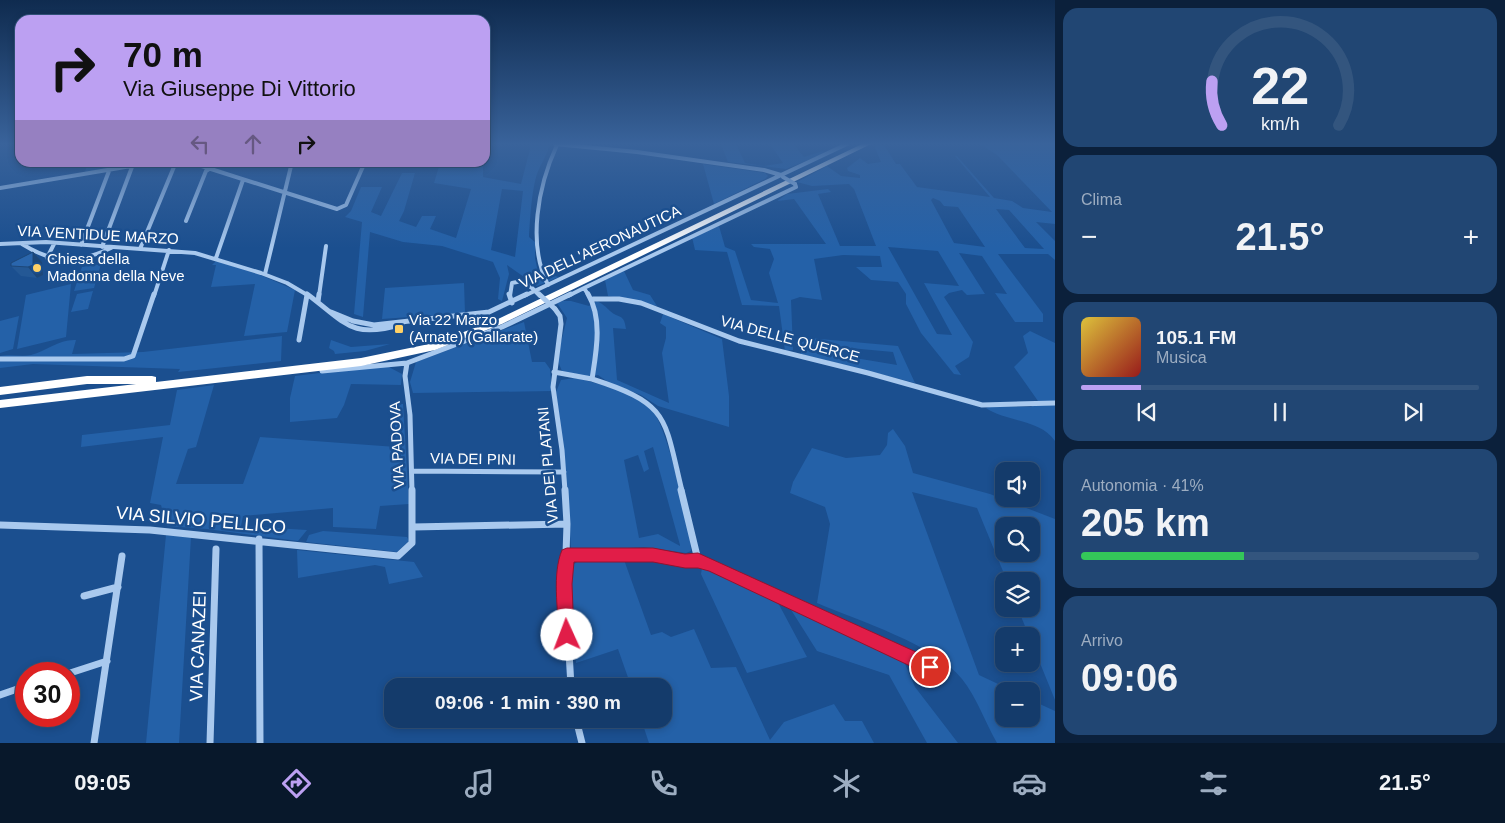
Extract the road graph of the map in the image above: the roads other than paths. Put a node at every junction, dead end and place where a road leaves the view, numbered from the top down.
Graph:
1 (60, 179) edge
2 (106, 179) edge
3 (128, 179) edge
4 (169, 179) edge
5 (203, 179) edge
6 (239, 179) edge
7 (288, 179) edge
8 (358, 179) edge
9 (546, 179) edge
10 (776, 179) edge
11 (785, 179) edge
12 (786, 179) edge
13 (796, 179) edge
14 (243, 180) junction
15 (0, 188) edge
16 (284, 192) junction
17 (186, 221) dead end
18 (20, 243) junction
19 (0, 244) edge
20 (54, 244) junction
21 (81, 245) junction
22 (326, 246) dead end
23 (102, 247) junction
24 (112, 247) junction
25 (140, 249) junction
26 (169, 250) junction
27 (47, 258) junction
28 (216, 258) junction
29 (265, 274) junction
30 (548, 285) junction
31 (584, 288) junction
32 (307, 295) junction
33 (593, 299) junction
34 (318, 302) junction
35 (512, 303) junction
36 (331, 312) junction
37 (407, 322) junction
38 (299, 340) dead end
39 (0, 359) edge
40 (407, 363) junction
41 (322, 371) dead end
42 (554, 372) junction
43 (592, 379) junction
44 (151, 384) junction
45 (0, 391) edge
46 (0, 398) edge
47 (1055, 403) edge
48 (0, 404) edge
49 (0, 409) edge
50 (412, 471) junction
51 (564, 472) junction
52 (0, 524) edge
53 (567, 524) junction
54 (413, 527) junction
55 (259, 539) junction
56 (216, 549) dead end
57 (567, 555) junction
58 (122, 556) dead end
59 (398, 556) joint
60 (698, 560) junction
61 (118, 587) junction
62 (84, 596) dead end
63 (107, 661) junction
64 (930, 667) dead end
65 (80, 670) edge
66 (571, 678) edge
67 (15, 689) edge
68 (0, 694) edge
69 (578, 728) edge
70 (94, 743) edge
71 (210, 743) edge
72 (260, 743) edge
73 (582, 743) edge

1 - 15 street
2 - 21 street
3 - 23 street
4 - 25 street
5 - 17 street
6 - 14 street
7 - 16 street
8 - 16 street
9 - 30 street
10 - 30 street, VIA DELL'AERONAUTICA
11 - 44 highway
12 - 31 street, bridge
13 - 44 highway
14 - 16 street
14 - 28 street
16 - 29 street
18 - 19 street, VIA VENTIDUE MARZO
18 - 20 street, VIA VENTIDUE MARZO
18 - 27 street
20 - 21 street, VIA VENTIDUE MARZO
20 - 27 street
21 - 23 street, VIA VENTIDUE MARZO
22 - 34 street
23 - 24 street, VIA VENTIDUE MARZO
24 - 25 street, VIA VENTIDUE MARZO
24 - 27 street
25 - 26 street, VIA VENTIDUE MARZO
26 - 28 street, VIA VENTIDUE MARZO
26 - 39 street
28 - 29 street, VIA VENTIDUE MARZO
29 - 32 street, VIA VENTIDUE MARZO
30 - 35 street, VIA DELL'AERONAUTICA
31 - 33 street
31 - 40 street
32 - 34 street, VIA VENTIDUE MARZO
32 - 38 street
33 - 43 street
33 - 47 street, VIA DELLE QUERCE
34 - 36 street, VIA VENTIDUE MARZO
35 - 37 street, VIA VENTIDUE MARZO
35 - 42 street, VIA DEI PLATANI, bridge
36 - 37 street, VIA VENTIDUE MARZO
36 - 37 street, VIA VENTIDUE MARZO
40 - 41 street
40 - 50 street, VIA PADOVA
42 - 43 street
42 - 51 street, VIA DEI PLATANI
43 - 60 street
44 - 45 highway
44 - 46 highway
44 - 48 highway
44 - 49 highway
50 - 51 street, VIA DEI PINI
50 - 54 street, VIA PADOVA
51 - 53 street, VIA DEI PLATANI
52 - 55 street, VIA SILVIO PELLICO
53 - 54 street
53 - 57 street, VIA DEI PLATANI
54 - 59 street, VIA PADOVA
55 - 59 street, VIA SILVIO PELLICO
55 - 72 street
56 - 71 street, VIA CANAZEI
57 - 60 street
57 - 66 street, VIA DEI PLATANI
58 - 61 street
60 - 64 street
61 - 62 street
61 - 63 street
63 - 65 street
63 - 70 street
67 - 68 street
69 - 73 street

